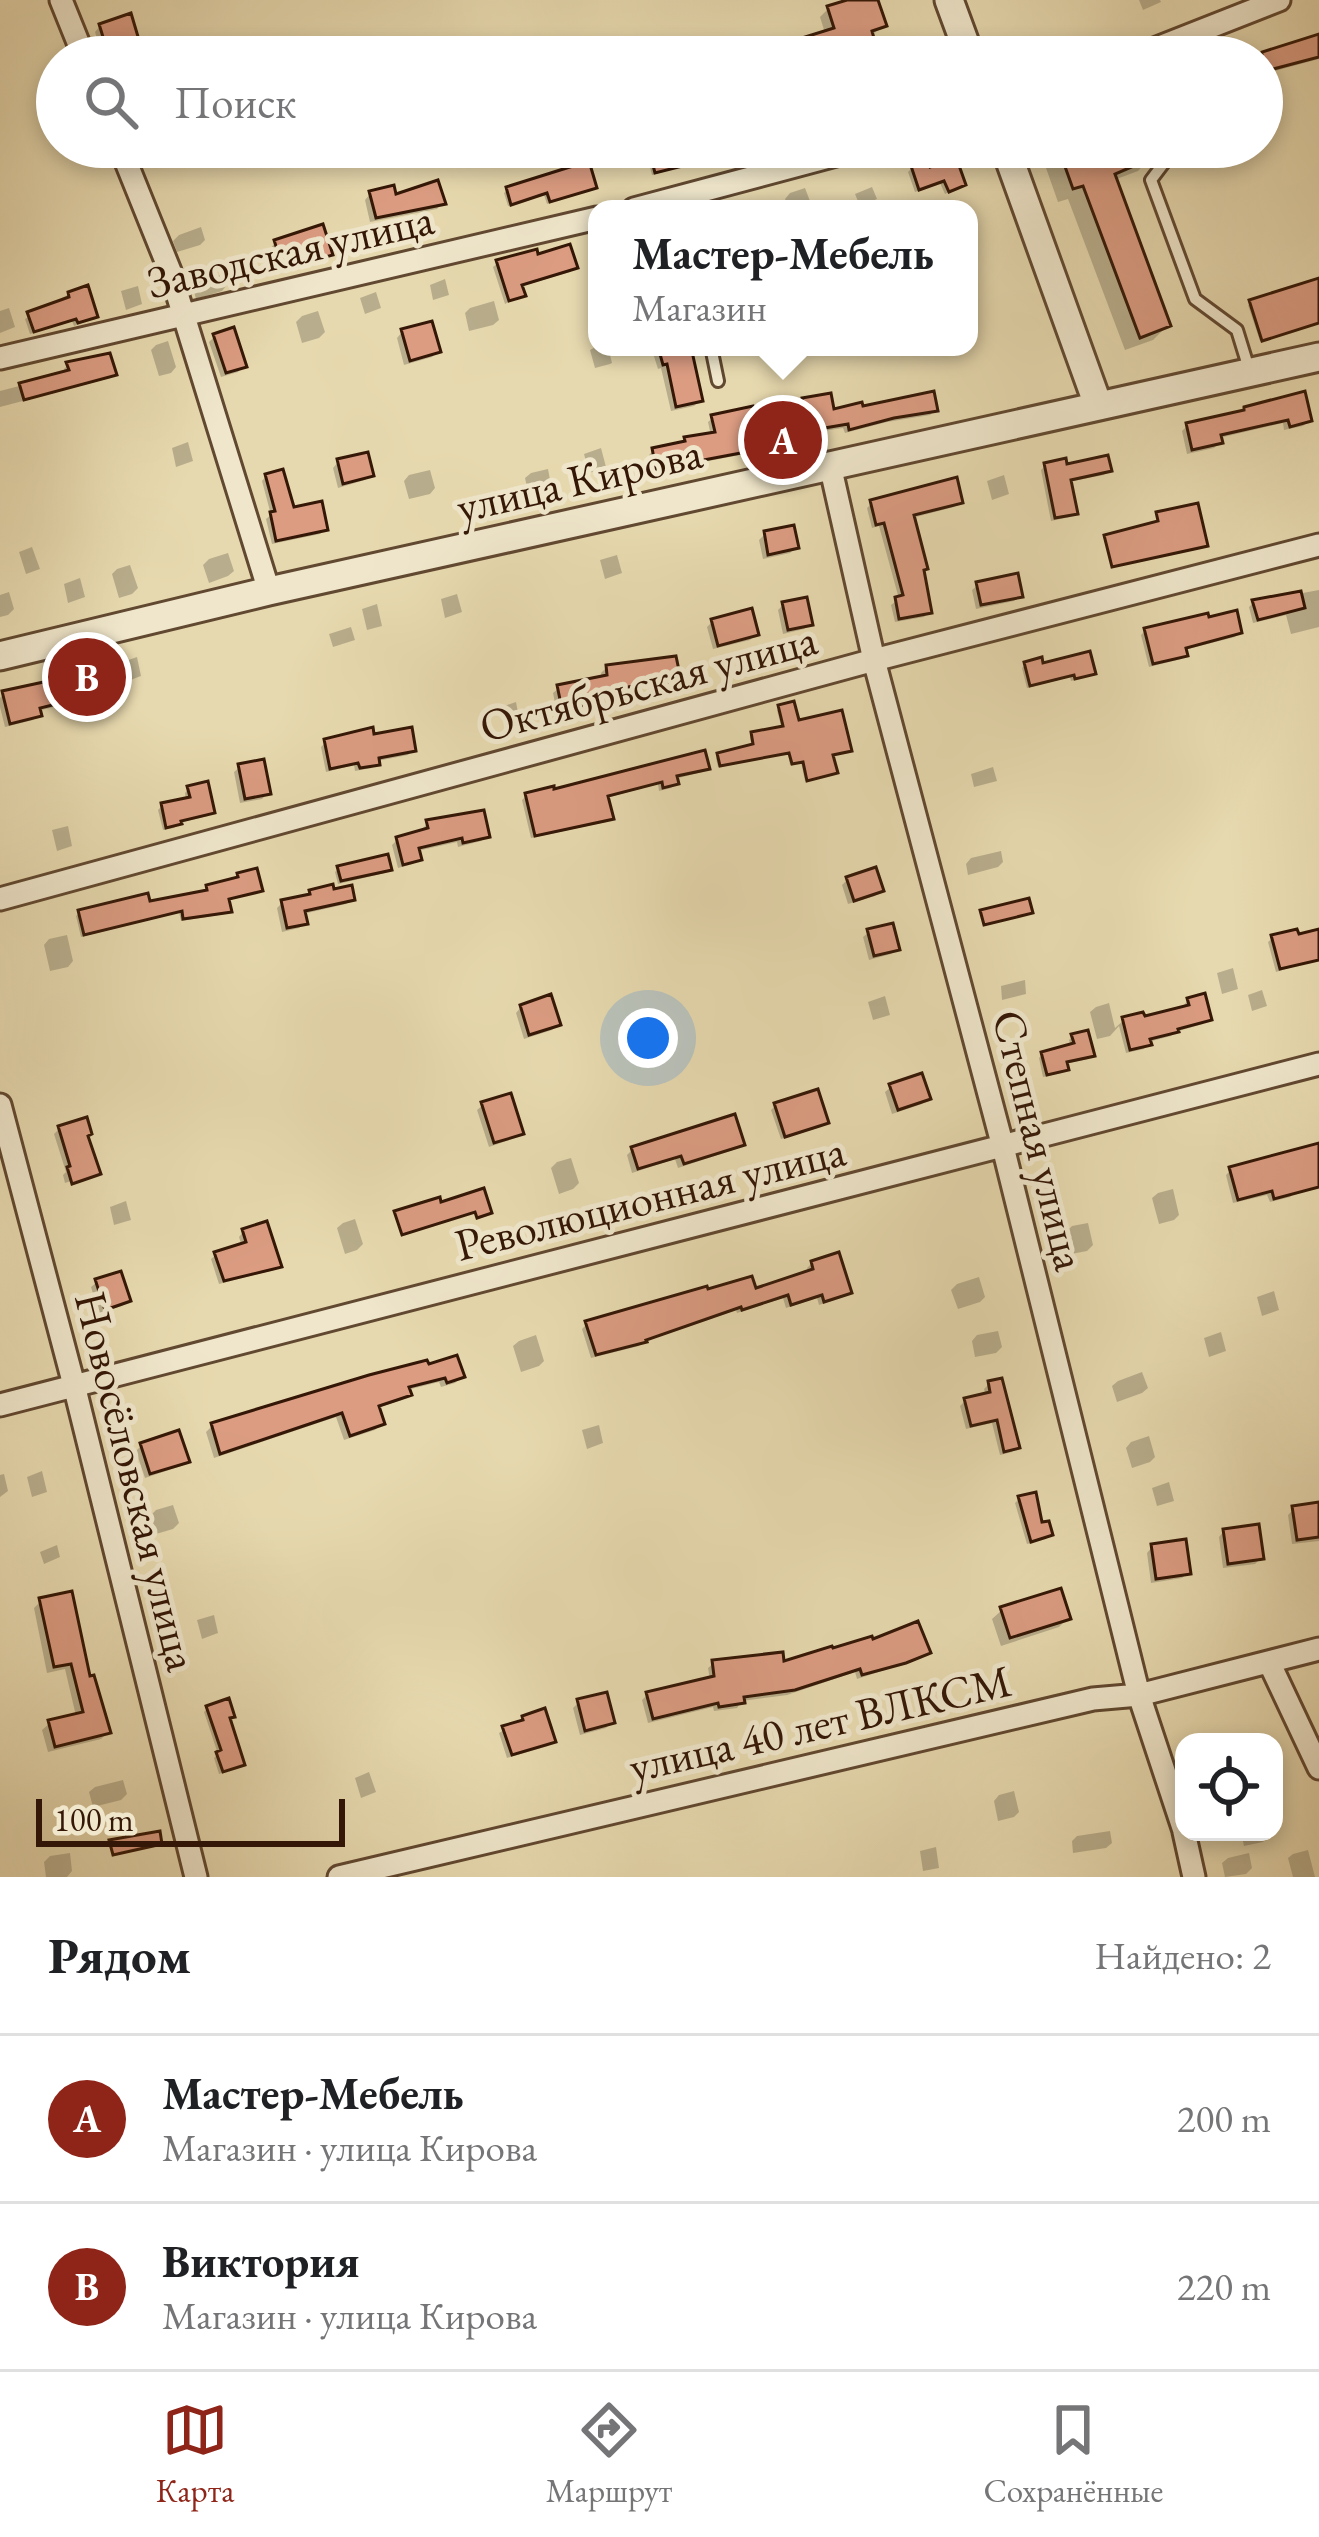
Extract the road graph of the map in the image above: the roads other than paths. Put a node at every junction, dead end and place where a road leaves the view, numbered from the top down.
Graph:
1 (62, 0) edge
2 (949, 0) edge
3 (1279, 0) edge
4 (76, 36) edge
5 (962, 36) edge
6 (1191, 36) edge
7 (128, 168) edge
8 (797, 168) edge
9 (1013, 168) edge
10 (1160, 168) edge
11 (692, 200) edge
12 (588, 220) edge
13 (183, 315) junction
14 (713, 356) edge
15 (1319, 356) edge
16 (0, 358) edge
17 (1250, 372) junction
18 (718, 381) dead end
19 (1098, 405) junction
20 (830, 465) junction
21 (1319, 545) edge
22 (268, 591) junction
23 (0, 656) edge
24 (874, 660) junction
25 (0, 899) edge
26 (1319, 1064) edge
27 (0, 1105) edge
28 (1003, 1147) junction
29 (74, 1385) junction
30 (0, 1405) edge
31 (1319, 1649) edge
32 (1270, 1662) junction
33 (1138, 1694) junction
34 (1319, 1768) edge
35 (1175, 1805) edge
36 (1186, 1841) edge
37 (196, 1877) edge
38 (339, 1877) edge
39 (1194, 1877) edge

1 - 4 street
2 - 5 street
3 - 6 street
7 - 13 street
8 - 11 street
9 - 19 street
10 - 17 lane
12 - 13 street, Заводская улица
13 - 16 street, Заводская улица
13 - 22 street
14 - 18 lane
15 - 17 street, улица Кирова
17 - 19 street, улица Кирова
19 - 20 street, улица Кирова
20 - 22 street, улица Кирова
20 - 24 street, Степная улица
21 - 24 street, Октябрьская улица
22 - 23 street, улица Кирова
24 - 25 street, Октябрьская улица
24 - 28 street, Степная улица
26 - 28 street, Революционная улица
27 - 29 street, Новосёловская улица
28 - 29 street, Революционная улица
28 - 33 street, Степная улица
29 - 30 street, Революционная улица
29 - 37 street, Новосёловская улица
31 - 32 street, улица 40 лет ВЛКСМ
32 - 33 street, улица 40 лет ВЛКСМ
32 - 34 street
33 - 35 street, Степная улица
33 - 38 street, улица 40 лет ВЛКСМ
36 - 39 street, Степная улица

